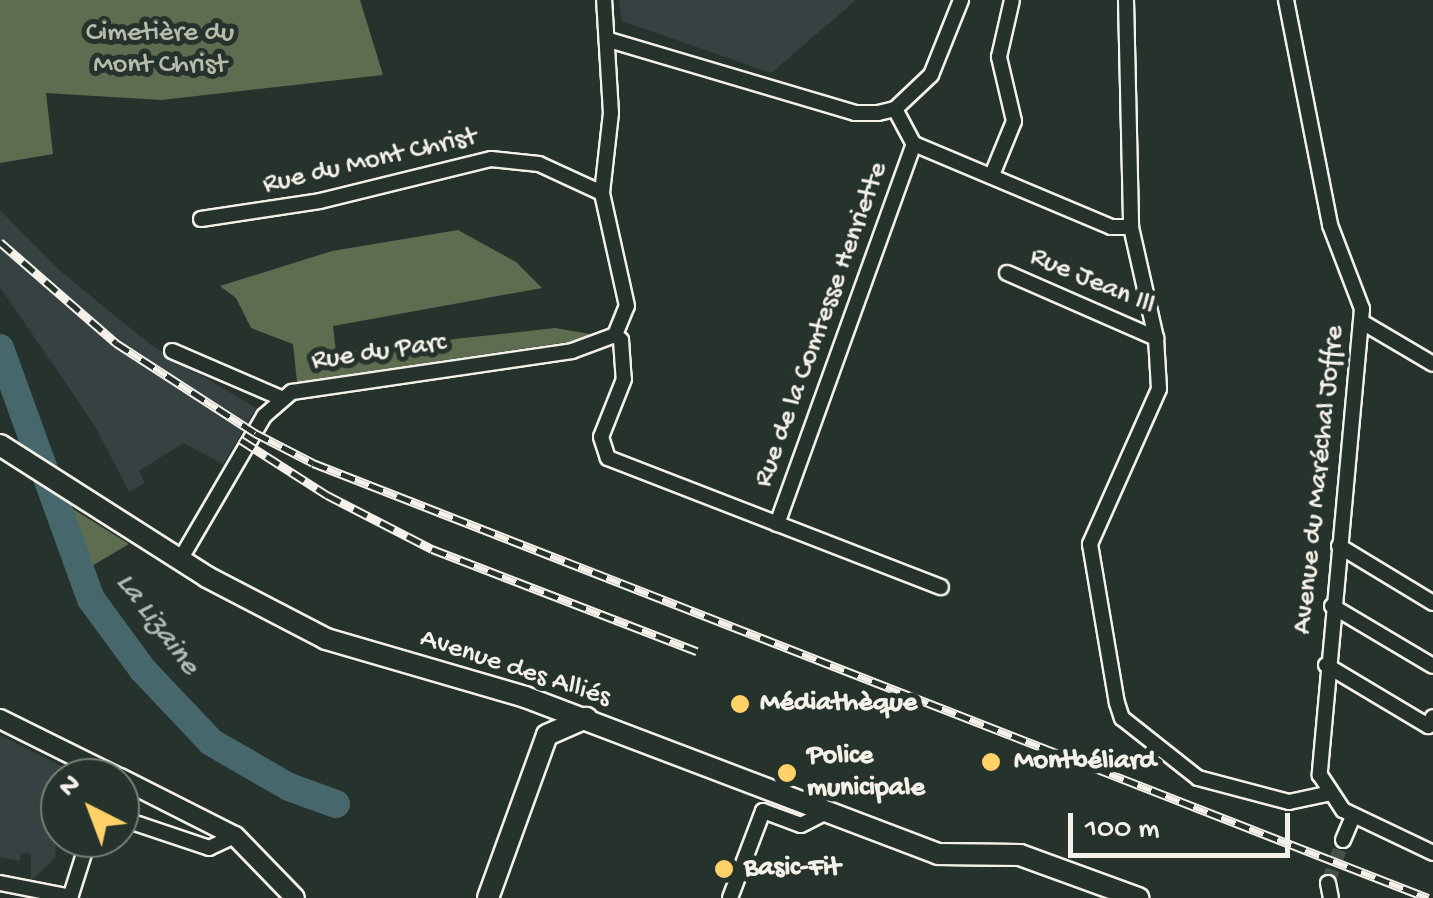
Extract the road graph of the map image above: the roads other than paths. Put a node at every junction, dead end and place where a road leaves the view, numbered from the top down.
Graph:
1 (604, 0) edge
2 (962, 0) edge
3 (1012, 0) edge
4 (1126, 0) edge
5 (1286, 0) edge
6 (609, 40) junction
7 (896, 110) junction
8 (914, 144) junction
9 (992, 176) junction
10 (602, 193) junction
11 (202, 219) dead end
12 (1131, 227) junction
13 (1007, 273) dead end
14 (1362, 322) junction
15 (615, 335) junction
16 (1156, 338) junction
17 (172, 351) dead end
18 (1433, 364) edge
19 (280, 398) junction
20 (0, 446) edge
21 (777, 524) junction
22 (1339, 546) junction
23 (180, 560) junction
24 (941, 587) dead end
25 (1433, 603) edge
26 (1332, 606) junction
27 (1326, 665) junction
28 (1433, 666) edge
29 (525, 697) junction
30 (586, 718) junction
31 (1433, 718) edge
32 (0, 719) edge
33 (547, 736) junction
34 (79, 758) edge
35 (140, 788) edge
36 (1328, 794) junction
37 (826, 812) junction
38 (1353, 818) junction
39 (140, 825) edge
40 (235, 836) junction
41 (1343, 840) tunnel mouth
42 (1433, 854) edge
43 (82, 858) edge
44 (0, 883) edge
45 (1129, 896) edge
46 (71, 898) edge
47 (295, 898) edge
48 (488, 898) edge
49 (730, 898) edge

1 - 6 street
2 - 7 street
3 - 9 street
4 - 12 street
5 - 14 street, Avenue du Maréchal Joffre
6 - 7 street
6 - 10 street
7 - 8 street
8 - 9 street
8 - 21 street, Rue de la Comtesse Henriette
9 - 12 street
10 - 11 street, Rue du Mont Christ
10 - 15 street
12 - 16 street
13 - 16 street, Rue Jean Ill
14 - 18 street
14 - 22 street, Avenue du Maréchal Joffre
15 - 19 street, Rue du Parc
15 - 21 street
16 - 36 street
17 - 19 street
19 - 23 street, Rue du Parc
20 - 23 main road, Avenue des Alliés
21 - 24 street
22 - 25 street
22 - 26 street, Avenue du Maréchal Joffre
23 - 29 main road, Avenue des Alliés
26 - 27 street, Avenue du Maréchal Joffre
26 - 28 street
27 - 31 street
27 - 36 street, Avenue du Maréchal Joffre
29 - 30 main road, Avenue des Alliés
29 - 33 main road
30 - 33 main road
30 - 37 main road, Avenue des Alliés
32 - 34 street
33 - 48 main road
35 - 40 street
36 - 38 street
37 - 45 main road, Avenue des Alliés
37 - 49 street
38 - 41 street
38 - 42 street
39 - 40 street
40 - 47 street
43 - 46 street
44 - 46 street

